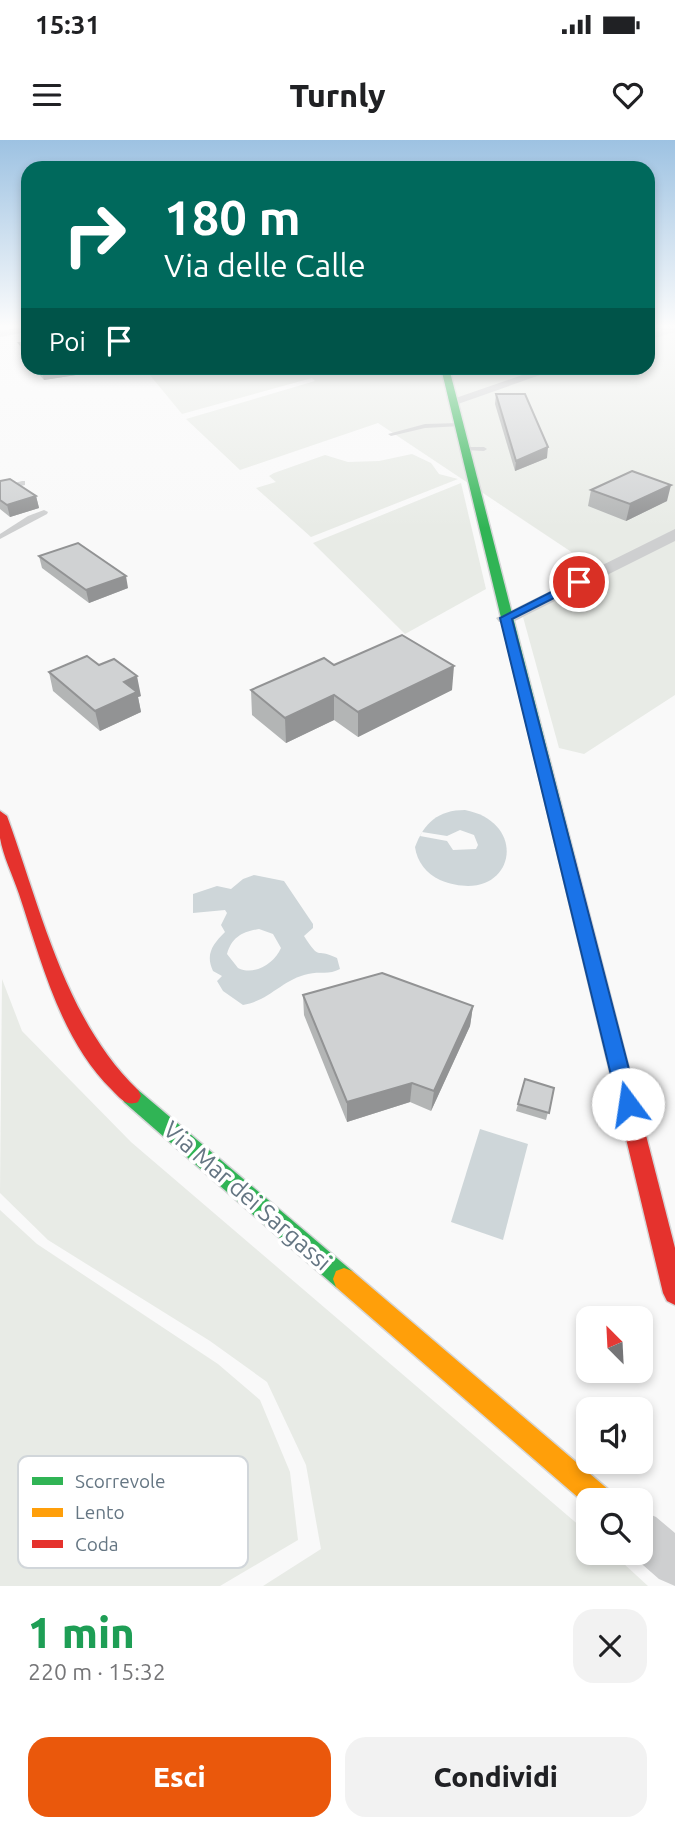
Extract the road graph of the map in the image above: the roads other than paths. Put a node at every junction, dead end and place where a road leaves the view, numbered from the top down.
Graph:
1 (451, 392) edge
2 (479, 392) edge
3 (453, 401) junction
4 (459, 425) junction
5 (391, 434) dead end
6 (465, 449) junction
7 (484, 449) dead end
8 (22, 483) edge
9 (0, 489) edge
10 (44, 512) dead end
11 (675, 534) edge
12 (0, 537) edge
13 (506, 618) junction
14 (0, 816) edge
15 (675, 1293) edge
16 (587, 1488) edge
17 (653, 1544) edge
18 (675, 1563) edge

1 - 3 street
2 - 3 street
3 - 4 street
4 - 5 lane
4 - 6 street
6 - 7 lane
6 - 13 street
8 - 9 lane
10 - 12 lane
11 - 13 street
13 - 15 street
14 - 16 street, Via Mar dei Sargassi
17 - 18 street

